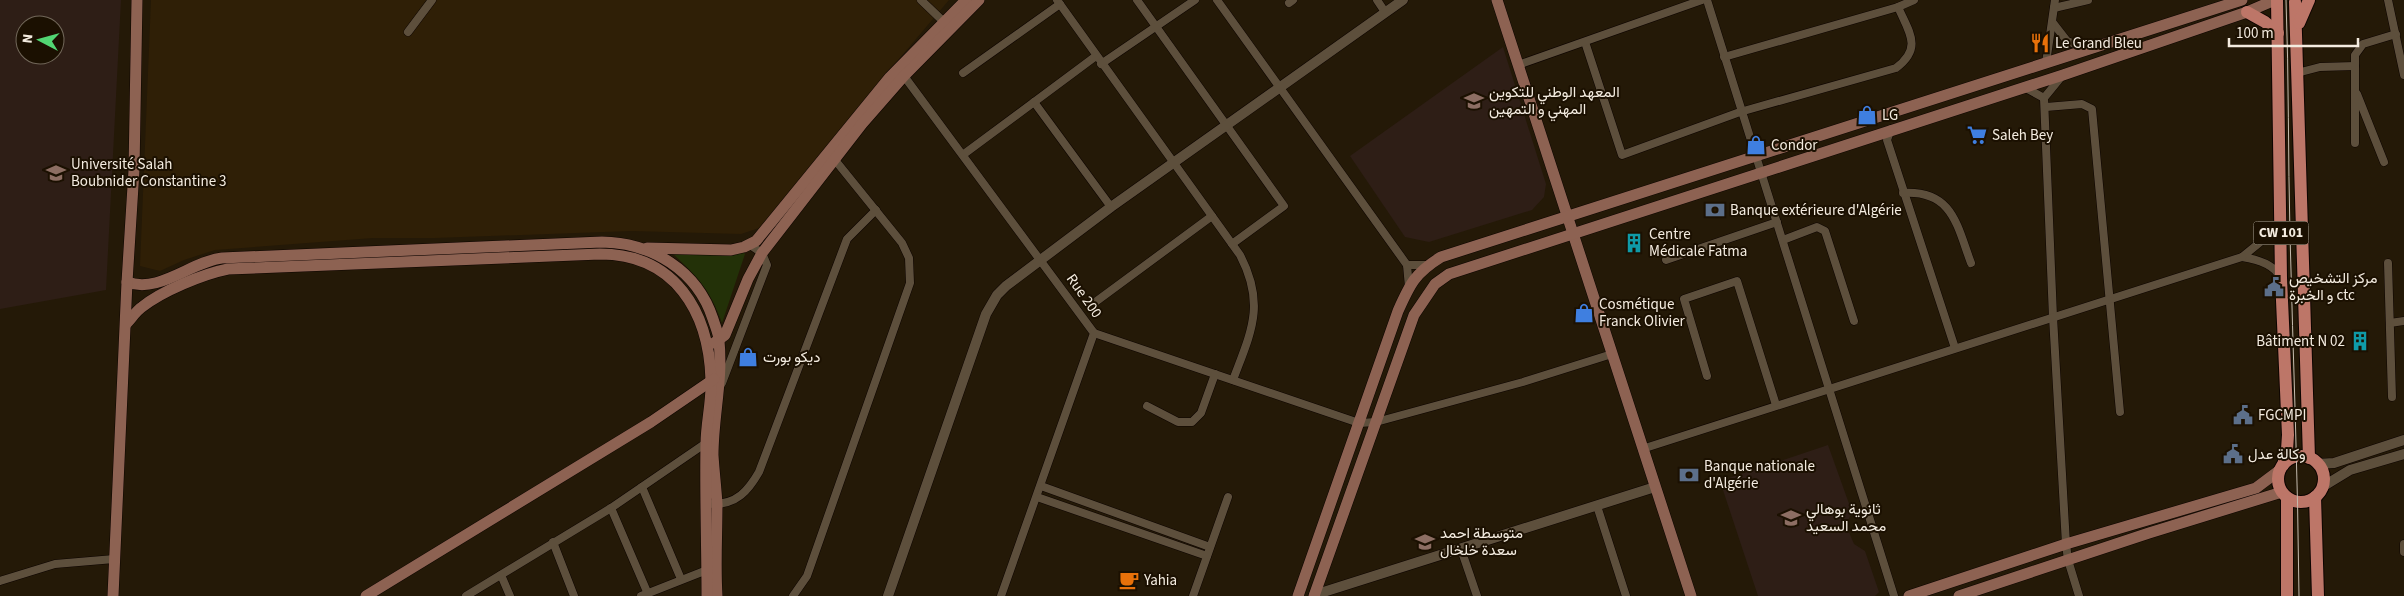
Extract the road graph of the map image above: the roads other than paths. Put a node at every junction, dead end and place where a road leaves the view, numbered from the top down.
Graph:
1 (137, 0) edge
2 (432, 0) edge
3 (921, 0) edge
4 (966, 0) edge
5 (979, 0) edge
6 (1137, 0) edge
7 (1195, 0) edge
8 (1217, 0) edge
9 (1377, 0) edge
10 (1403, 0) edge
11 (1497, 0) edge
12 (1702, 0) edge
13 (1707, 0) edge
14 (1914, 0) edge
15 (2088, 0) edge
16 (2242, 0) edge
17 (2276, 0) edge
18 (2310, 0) edge
19 (2296, 1) edge
20 (2388, 1) edge
21 (1058, 2) edge
22 (2054, 4) edge
23 (1898, 7) junction
24 (1385, 12) junction
25 (2247, 12) junction
26 (944, 22) junction
27 (2053, 23) junction
28 (1156, 26) junction
29 (2297, 31) junction
30 (408, 32) dead end
31 (2278, 33) junction
32 (2396, 34) junction
33 (1585, 42) junction
34 (2088, 49) junction
35 (1096, 56) junction
36 (1724, 57) junction
37 (2046, 63) junction
38 (1101, 64) junction
39 (1518, 65) junction
40 (2355, 66) junction
41 (963, 73) dead end
42 (2297, 74) junction
43 (2404, 74) edge
44 (2063, 75) junction
45 (904, 76) junction
46 (2024, 86) junction
47 (1280, 87) junction
48 (2355, 88) junction
49 (2044, 98) junction
50 (1034, 102) junction
51 (2046, 108) junction
52 (1740, 112) junction
53 (1227, 125) junction
54 (1889, 134) junction
55 (2355, 143) dead end
56 (964, 154) junction
57 (1756, 157) junction
58 (835, 160) junction
59 (2384, 162) dead end
60 (1174, 164) junction
61 (1760, 172) junction
62 (1904, 193) junction
63 (1111, 207) junction
64 (876, 210) junction
65 (1212, 216) junction
66 (1567, 217) junction
67 (1777, 222) junction
68 (2281, 225) junction
69 (1573, 233) junction
70 (1783, 240) junction
71 (1232, 244) junction
72 (750, 245) junction
73 (642, 249) junction
74 (762, 253) junction
75 (2242, 257) junction
76 (1041, 260) junction
77 (1666, 260) dead end
78 (1971, 263) dead end
79 (2388, 263) dead end
80 (1407, 265) junction
81 (1429, 265) junction
82 (2281, 278) junction
83 (127, 282) junction
84 (1409, 287) junction
85 (2109, 300) junction
86 (1094, 303) dead end
87 (2052, 317) junction
88 (1854, 321) dead end
89 (2404, 321) edge
90 (2390, 323) junction
91 (126, 324) junction
92 (1094, 333) junction
93 (719, 339) junction
94 (708, 346) junction
95 (1955, 348) junction
96 (1612, 354) junction
97 (1215, 374) junction
98 (1707, 376) dead end
99 (1233, 380) junction
100 (716, 385) junction
101 (1828, 388) junction
102 (2392, 397) dead end
103 (1776, 405) junction
104 (1147, 406) dead end
105 (2120, 412) dead end
106 (1376, 422) junction
107 (1359, 423) junction
108 (2404, 440) edge
109 (706, 443) junction
110 (1642, 449) junction
111 (2404, 454) edge
112 (2313, 461) junction
113 (2282, 468) junction
114 (1041, 486) junction
115 (642, 487) junction
116 (1655, 487) junction
117 (2319, 492) junction
118 (2284, 495) junction
119 (1037, 497) junction
120 (1228, 497) dead end
121 (711, 504) junction
122 (1597, 506) junction
123 (612, 508) junction
124 (553, 542) junction
125 (2066, 544) junction
126 (2404, 544) edge
127 (1210, 547) junction
128 (1462, 549) junction
129 (2404, 552) edge
130 (1207, 556) junction
131 (114, 559) junction
132 (2068, 560) junction
133 (707, 570) junction
134 (502, 575) junction
135 (681, 579) junction
136 (0, 580) edge
137 (644, 595) edge
138 (113, 596) edge
139 (366, 596) edge
140 (466, 596) edge
141 (510, 596) edge
142 (574, 596) edge
143 (707, 596) edge
144 (717, 596) edge
145 (793, 596) edge
146 (888, 596) edge
147 (1001, 596) edge
148 (1192, 596) edge
149 (1298, 596) edge
150 (1314, 596) edge
151 (1477, 596) edge
152 (1626, 596) edge
153 (1691, 596) edge
154 (1894, 596) edge
155 (1909, 596) edge
156 (1959, 596) edge
157 (2078, 596) edge
158 (2287, 596) edge
159 (2318, 596) edge

1 - 83 main road
2 - 30 street
3 - 26 street
4 - 26 main road
5 - 45 main road
6 - 28 street
7 - 28 street
8 - 47 street
9 - 24 street
10 - 24 street
11 - 39 main road
12 - 33 street
13 - 36 street
14 - 23 street
15 - 22 street
16 - 34 main road
17 - 19 main road
17 - 25 main road
17 - 31 main road, CW 101
18 - 29 main road
19 - 29 main road, CW 101
20 - 32 street
21 - 35 street
21 - 41 street
22 - 27 street
23 - 36 street
23 - 52 street
24 - 47 street
25 - 31 main road
25 - 44 main road
26 - 72 main road
27 - 34 street
27 - 37 street
28 - 38 street
28 - 53 street
29 - 42 main road, CW 101
31 - 68 main road, CW 101
32 - 40 street
32 - 43 street
33 - 39 street
33 - 52 street
34 - 37 main road
35 - 38 street
35 - 50 street
36 - 52 street
37 - 57 main road
38 - 60 street
39 - 66 main road
40 - 42 street
40 - 48 street
42 - 112 main road, CW 101
44 - 46 main road
44 - 49 street
45 - 56 street, Rue 200
45 - 58 main road
46 - 49 street
46 - 54 main road
47 - 53 street
47 - 80 street
48 - 55 street
48 - 59 street
49 - 51 street
50 - 56 street
50 - 63 street
51 - 85 street
51 - 87 street
52 - 57 street
53 - 60 street
53 - 71 street
54 - 61 main road
54 - 62 street
56 - 76 street, Rue 200
57 - 61 street
57 - 66 main road
58 - 64 street
58 - 74 main road
60 - 63 street
60 - 65 street
61 - 67 street
61 - 69 main road
62 - 78 street
62 - 95 street
63 - 76 street
64 - 121 street
64 - 145 street
65 - 71 street
65 - 86 street
66 - 69 main road
66 - 81 main road
67 - 70 street
67 - 77 street
68 - 75 street
68 - 82 main road, CW 101
69 - 96 main road
69 - 106 main road
70 - 88 street
70 - 101 street
71 - 99 street
72 - 73 main road
72 - 74 street
73 - 83 main road
73 - 93 main road
74 - 93 main road
74 - 100 street
75 - 82 street
75 - 85 street
76 - 92 street, Rue 200
76 - 146 street
79 - 90 street
80 - 81 street
80 - 84 street
81 - 84 main road
82 - 113 main road, CW 101
83 - 91 main road
84 - 107 main road
85 - 87 street
85 - 105 street
87 - 95 street
87 - 125 street
89 - 90 street
90 - 102 street
91 - 94 main road
91 - 131 main road
92 - 97 street
92 - 114 street, Rue 200
93 - 94 main road
93 - 100 main road
94 - 100 main road
95 - 101 street
96 - 106 street
96 - 110 main road
97 - 99 street
97 - 104 street
98 - 103 street
99 - 107 street
100 - 109 main road
100 - 121 main road
100 - 139 main road
101 - 103 street
101 - 154 street
103 - 110 street
106 - 107 street
106 - 150 main road
107 - 149 main road
108 - 112 street
109 - 115 street
109 - 121 main road
110 - 116 main road
111 - 117 street
112 - 113 main road
112 - 117 main road
113 - 118 main road
113 - 125 main road
114 - 119 street, Rue 200
114 - 127 street
115 - 123 street
115 - 135 street
116 - 122 street
116 - 153 main road
117 - 118 main road
117 - 159 main road
118 - 132 main road
118 - 158 main road
119 - 130 street
119 - 147 street, Rue 200
120 - 127 street
121 - 133 main road
121 - 144 main road
122 - 128 street
122 - 152 street
123 - 124 street
123 - 137 street
124 - 134 street
124 - 142 street
125 - 132 street
125 - 155 main road
126 - 129 street
127 - 130 street
128 - 150 street
128 - 151 street
130 - 148 street
131 - 136 street
131 - 138 main road
132 - 156 main road
132 - 157 street
133 - 135 street
133 - 143 main road
134 - 140 street
134 - 141 street
135 - 137 street

